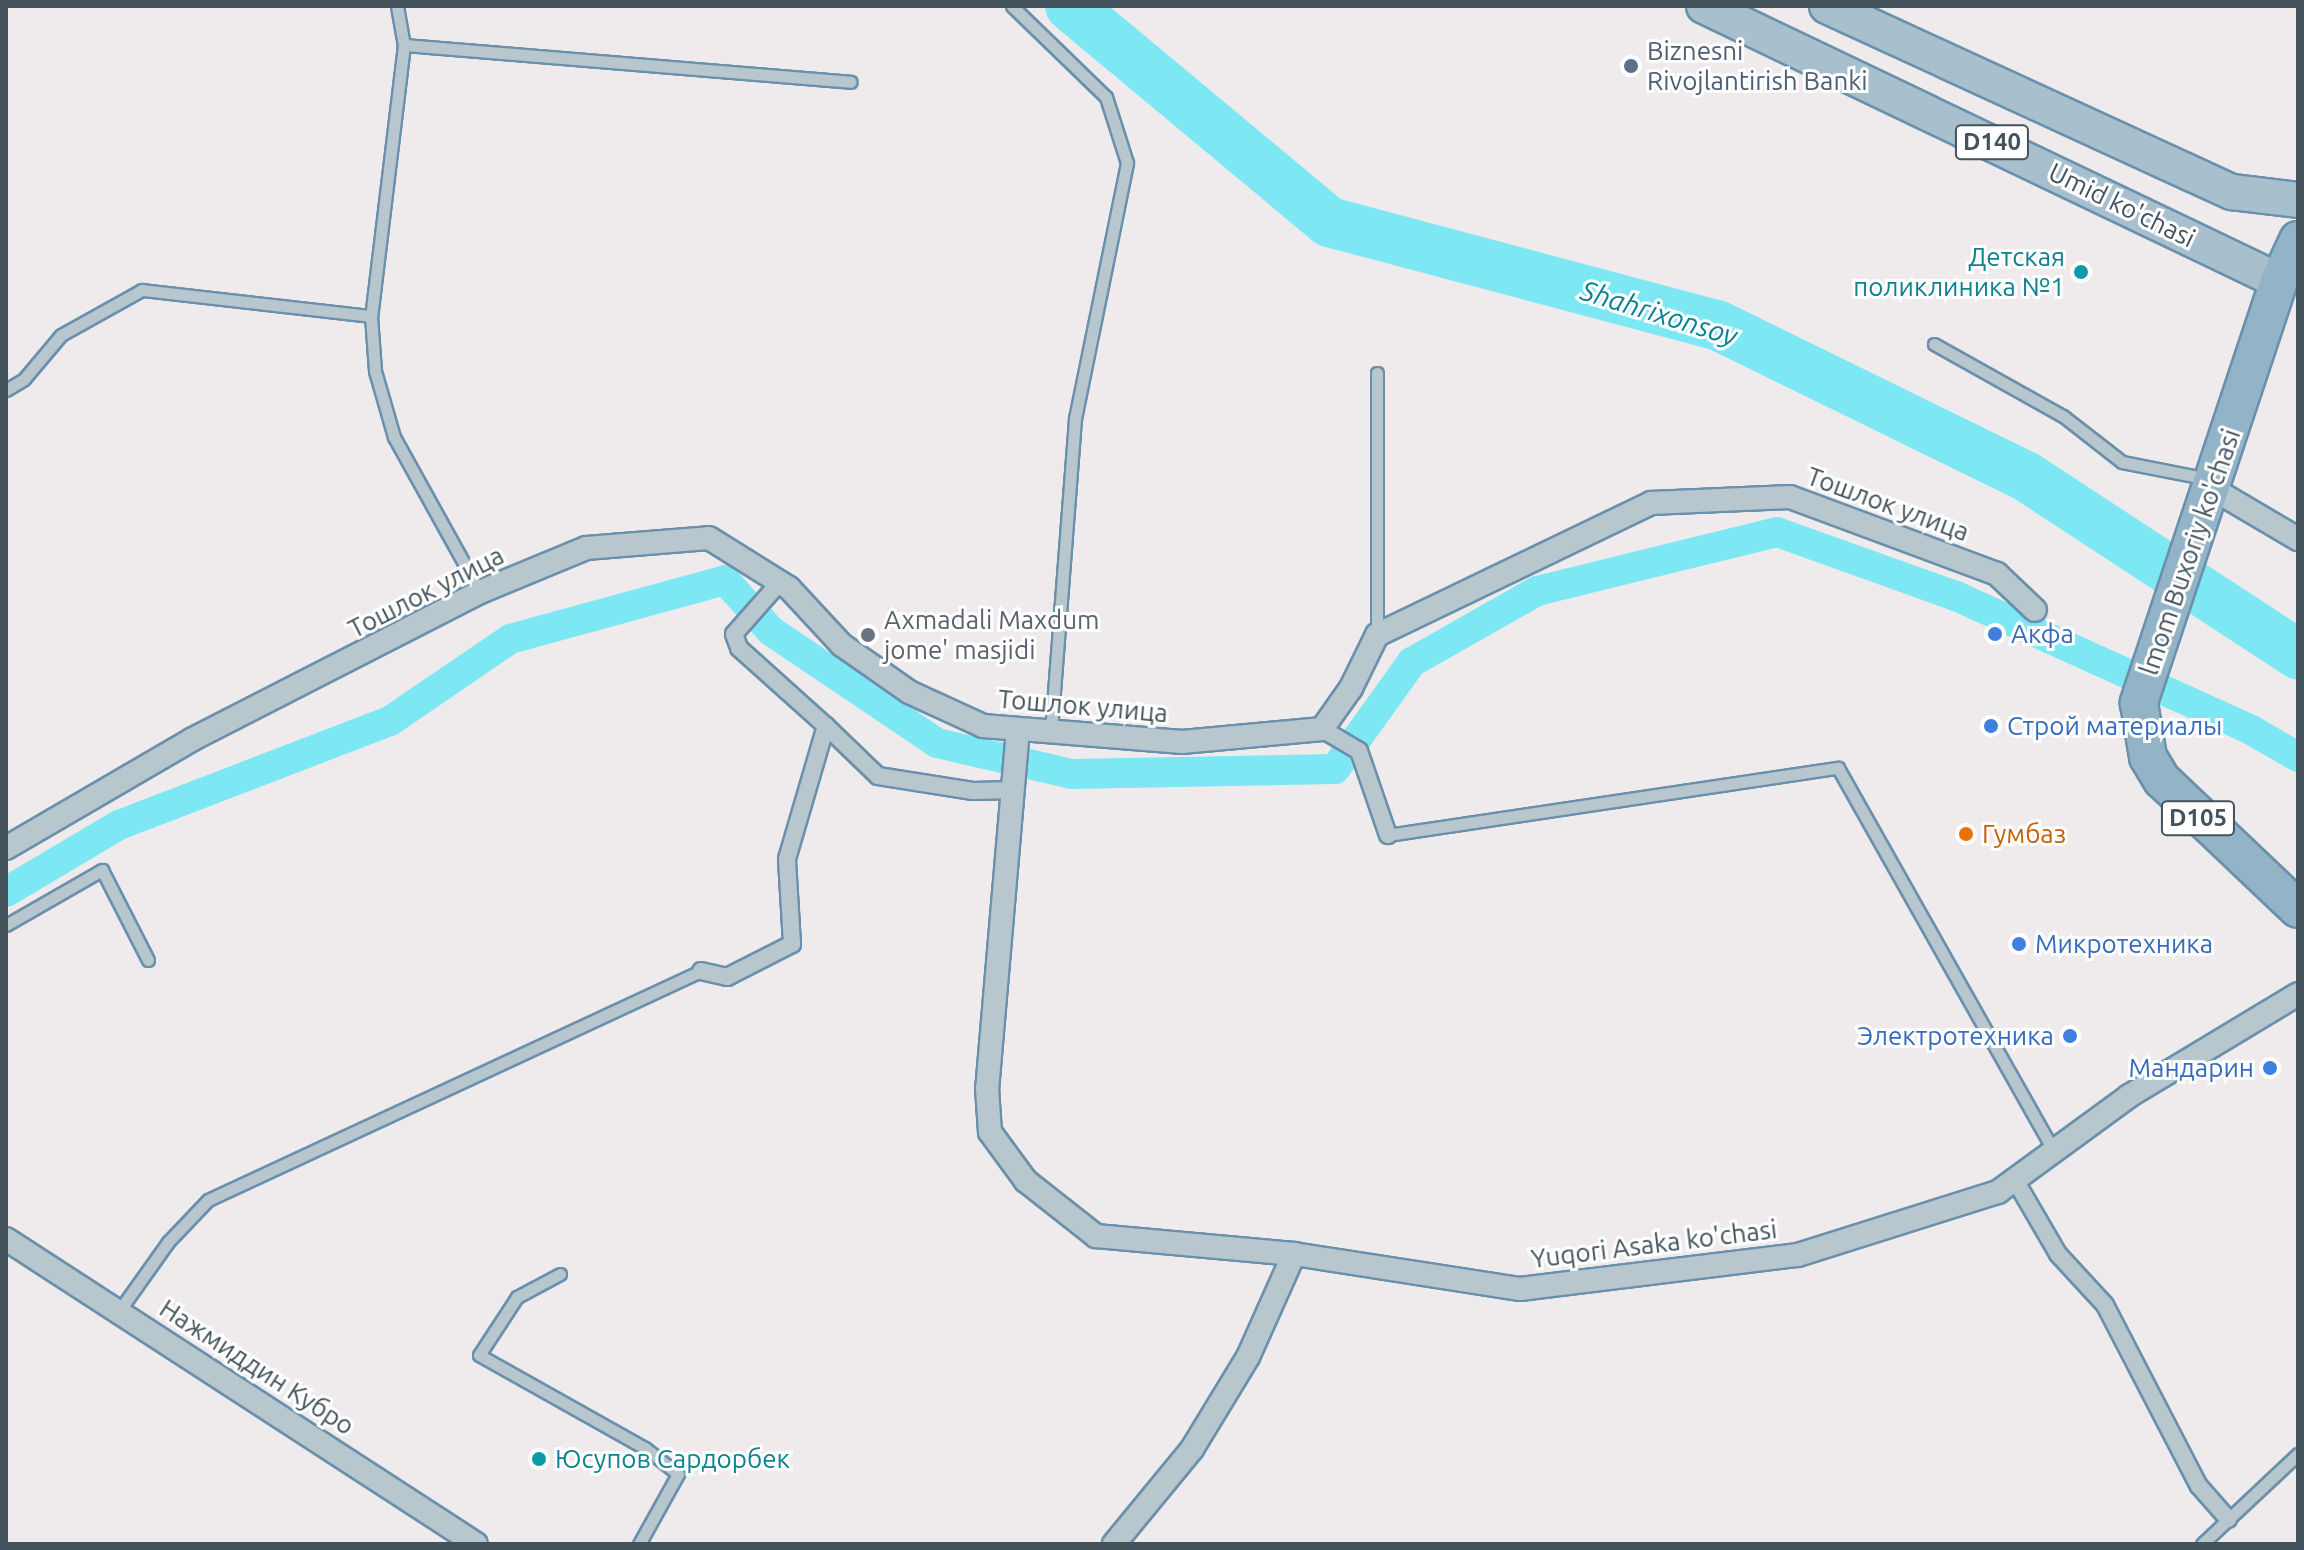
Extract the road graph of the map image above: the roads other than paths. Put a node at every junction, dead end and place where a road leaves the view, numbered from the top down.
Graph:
1 (397, 6) edge
2 (1012, 6) edge
3 (1704, 6) edge
4 (1827, 6) edge
5 (404, 45) junction
6 (850, 82) dead end
7 (2298, 200) edge
8 (2298, 240) edge
9 (2279, 281) junction
10 (371, 316) junction
11 (1934, 344) dead end
12 (1377, 373) dead end
13 (6, 390) edge
14 (2214, 485) junction
15 (2298, 539) edge
16 (780, 582) junction
17 (480, 592) junction
18 (2035, 610) dead end
19 (1377, 635) junction
20 (826, 726) junction
21 (1018, 730) junction
22 (1051, 732) junction
23 (1331, 733) junction
24 (1014, 789) junction
25 (1388, 835) joint
26 (6, 848) edge
27 (2298, 909) edge
28 (6, 925) edge
29 (148, 960) dead end
30 (701, 971) joint
31 (2298, 994) edge
32 (2054, 1151) junction
33 (2015, 1180) junction
34 (6, 1239) edge
35 (1294, 1254) junction
36 (560, 1274) dead end
37 (119, 1311) junction
38 (2298, 1454) edge
39 (2228, 1519) junction
40 (476, 1544) edge
41 (639, 1544) edge
42 (1114, 1544) edge
43 (2202, 1544) edge

1 - 5 lane
2 - 22 lane
3 - 9 main road, Umid ko'chasi / D140
4 - 7 main road, D140
5 - 6 lane
5 - 10 lane
8 - 9 highway, D105
9 - 14 highway, lmom Buxoriy ko'chasi / D105
10 - 13 lane
10 - 17 lane
11 - 14 lane
12 - 19 lane
14 - 15 street
14 - 27 highway, lmom Buxoriy ko'chasi / D105
16 - 17 street, Тошлок улица
16 - 20 street
16 - 21 street, Тошлок улица
17 - 26 street, Тошлок улица
18 - 19 street, Тошлок улица
19 - 23 street
20 - 24 street
20 - 30 street
21 - 22 street, Тошлок улица
21 - 24 street, Yuqori Asaka ko'chasi
22 - 23 street, Тошлок улица
23 - 25 street
24 - 35 street, Yuqori Asaka ko'chasi
25 - 32 lane
28 - 29 lane
30 - 37 lane
31 - 32 street, Yuqori Asaka ko'chasi
32 - 33 street, Yuqori Asaka ko'chasi
33 - 35 street, Yuqori Asaka ko'chasi
33 - 39 street
34 - 37 street, Нажмиддин Кубро
35 - 42 street
36 - 41 lane
37 - 40 street, Нажмиддин Кубро
38 - 39 lane
39 - 43 lane

